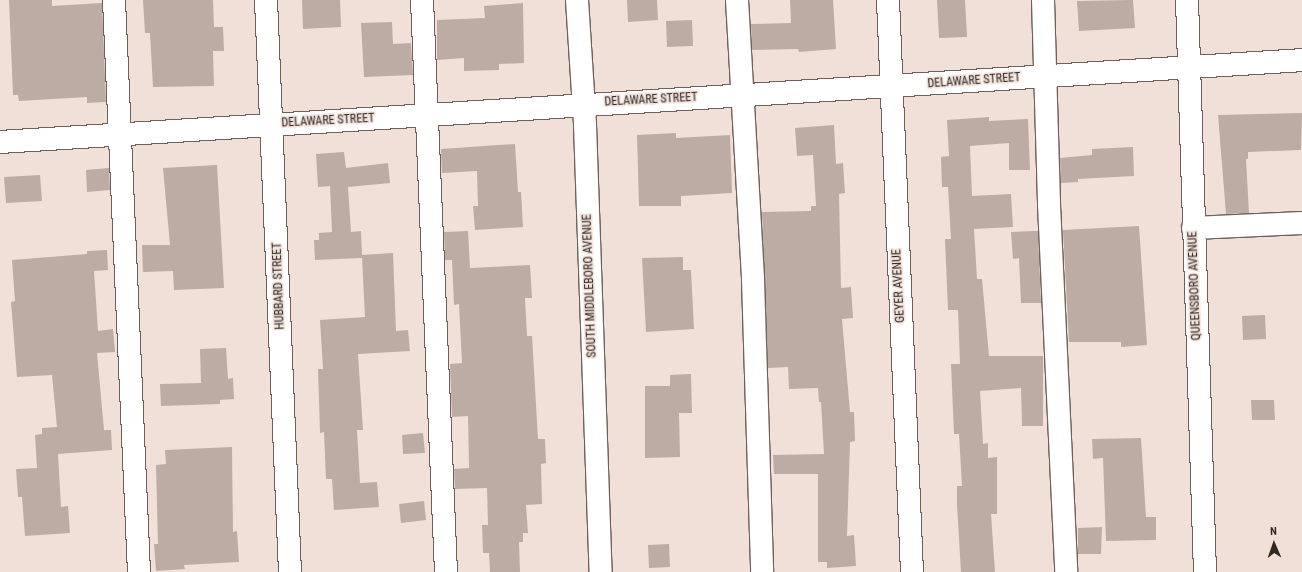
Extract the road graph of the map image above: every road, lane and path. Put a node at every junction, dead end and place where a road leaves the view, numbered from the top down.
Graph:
1 (114, 0) edge
2 (266, 0) edge
3 (422, 0) edge
4 (577, 0) edge
5 (737, 0) edge
6 (888, 0) edge
7 (1043, 0) edge
8 (1187, 0) edge
9 (1302, 60) edge
10 (1188, 68) junction
11 (1046, 76) junction
12 (891, 87) junction
13 (742, 96) junction
14 (583, 104) junction
15 (426, 115) junction
16 (272, 124) junction
17 (120, 134) junction
18 (0, 142) edge
19 (1302, 223) edge
20 (1193, 228) junction
21 (139, 572) edge
22 (290, 572) edge
23 (446, 572) edge
24 (601, 572) edge
25 (762, 572) edge
26 (912, 572) edge
27 (1066, 572) edge
28 (1205, 572) edge

1 - 17 street
2 - 16 street, HUBBARD STREET
3 - 15 street
4 - 14 street, SOUTH MIDDLEBORO AVENUE
5 - 13 street
6 - 12 street, GEYER AVENUE
7 - 11 street
8 - 10 street, QUEENSBORO AVENUE
9 - 10 street, DELAWARE STREET
10 - 11 street, DELAWARE STREET
10 - 20 street, QUEENSBORO AVENUE
11 - 12 street, DELAWARE STREET
11 - 27 street
12 - 13 street, DELAWARE STREET
12 - 26 street, GEYER AVENUE
13 - 14 street, DELAWARE STREET
13 - 25 street
14 - 15 street, DELAWARE STREET
14 - 24 street, SOUTH MIDDLEBORO AVENUE
15 - 16 street, DELAWARE STREET
15 - 23 street
16 - 17 street, DELAWARE STREET
16 - 22 street, HUBBARD STREET
17 - 18 street, DELAWARE STREET
17 - 21 street
19 - 20 street
20 - 28 street, QUEENSBORO AVENUE

